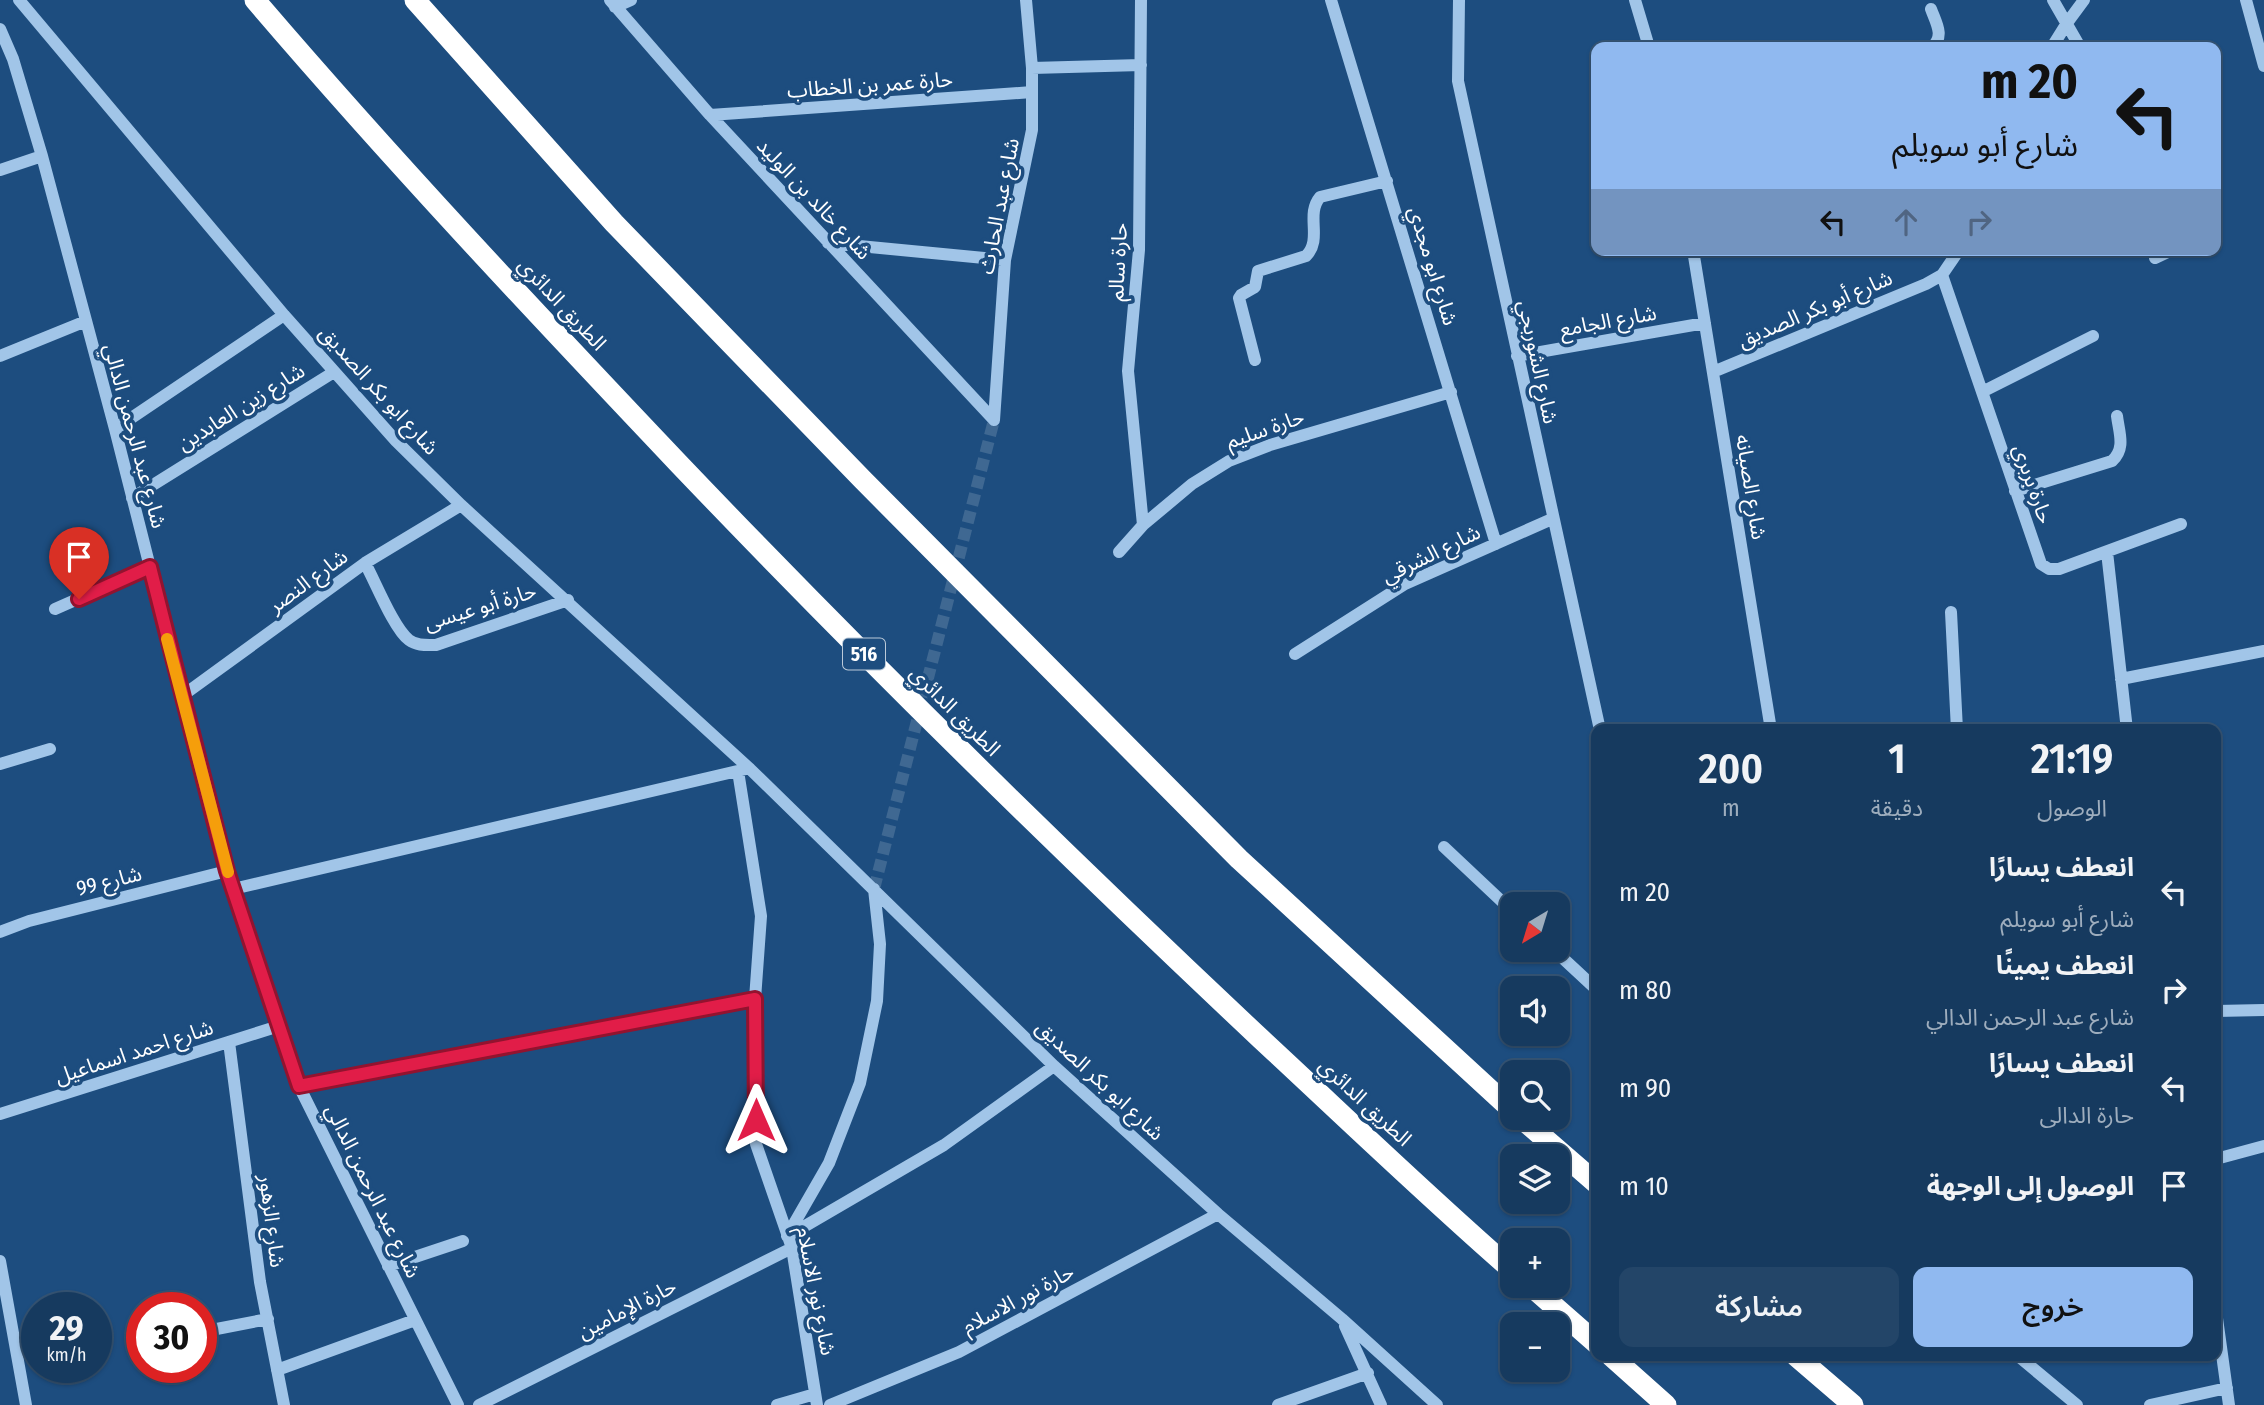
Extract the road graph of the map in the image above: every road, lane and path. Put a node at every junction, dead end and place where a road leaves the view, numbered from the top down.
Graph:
1 (19, 0) edge
2 (255, 0) edge
3 (415, 0) edge
4 (631, 0) edge
5 (1026, 0) edge
6 (1141, 0) edge
7 (1331, 0) edge
8 (1460, 0) edge
9 (1635, 0) edge
10 (2053, 0) edge
11 (2084, 0) edge
12 (2246, 0) edge
13 (613, 3) edge
14 (1931, 9) dead end
15 (2067, 23) junction
16 (0, 29) edge
17 (2260, 32) edge
18 (1648, 42) edge
19 (1937, 42) edge
20 (2055, 42) edge
21 (2077, 42) edge
22 (1141, 65) junction
23 (2264, 66) edge
24 (1032, 68) junction
25 (1032, 92) junction
26 (710, 116) junction
27 (42, 156) junction
28 (0, 170) edge
29 (1387, 181) junction
30 (828, 243) junction
31 (1694, 256) edge
32 (1952, 256) edge
33 (2159, 256) edge
34 (2155, 258) dead end
35 (1005, 260) junction
36 (1942, 275) junction
37 (284, 315) junction
38 (86, 321) junction
39 (1705, 323) junction
40 (2093, 336) dead end
41 (0, 356) edge
42 (1517, 356) junction
43 (1255, 360) dead end
44 (334, 372) junction
45 (1713, 372) junction
46 (1451, 392) junction
47 (1982, 392) junction
48 (2117, 416) dead end
49 (994, 420) joint
50 (115, 429) junction
51 (2015, 491) junction
52 (132, 498) junction
53 (461, 505) junction
54 (1552, 519) junction
55 (2181, 524) dead end
56 (1143, 525) junction
57 (1496, 544) junction
58 (1119, 552) dead end
59 (2106, 552) junction
60 (365, 563) junction
61 (150, 567) junction
62 (568, 600) junction
63 (55, 609) dead end
64 (1951, 612) dead end
65 (2264, 651) edge
66 (1295, 654) dead end
67 (2121, 679) junction
68 (181, 695) junction
69 (1599, 724) edge
70 (1770, 724) edge
71 (1957, 724) edge
72 (2126, 724) edge
73 (50, 749) dead end
74 (0, 764) edge
75 (744, 770) junction
76 (1444, 847) dead end
77 (227, 871) junction
78 (233, 889) junction
79 (874, 890) junction
80 (1500, 900) edge
81 (0, 932) edge
82 (1567, 962) edge
83 (1591, 984) edge
84 (755, 999) junction
85 (2264, 1010) edge
86 (2221, 1011) edge
87 (279, 1026) junction
88 (229, 1042) junction
89 (1054, 1066) junction
90 (299, 1086) junction
91 (1500, 1099) edge
92 (0, 1114) edge
93 (1535, 1130) edge
94 (2264, 1146) edge
95 (2221, 1158) edge
96 (1591, 1179) edge
97 (1218, 1214) junction
98 (463, 1241) dead end
99 (790, 1242) junction
100 (1500, 1259) edge
101 (0, 1261) edge
102 (388, 1266) junction
103 (1545, 1298) edge
104 (268, 1319) junction
105 (1342, 1319) junction
106 (415, 1320) junction
107 (217, 1329) edge
108 (1591, 1339) edge
109 (2221, 1346) edge
110 (1617, 1361) edge
111 (1802, 1361) edge
112 (2024, 1361) edge
113 (277, 1370) junction
114 (1368, 1373) junction
115 (2227, 1388) junction
116 (816, 1400) edge
117 (26, 1405) edge
118 (284, 1405) edge
119 (458, 1405) edge
120 (479, 1405) edge
121 (777, 1405) edge
122 (830, 1405) edge
123 (1278, 1405) edge
124 (1381, 1405) edge
125 (1437, 1405) edge
126 (1666, 1405) edge
127 (1853, 1405) edge
128 (2077, 1405) edge
129 (2150, 1405) edge
130 (2229, 1405) edge

1 - 37 street, شارع ابو بكر الصديق
2 - 100 highway, الطريق الدائري / 516
3 - 91 highway
4 - 13 street
5 - 24 street, شارع عبد الحارث
6 - 22 street, حارة سالم
7 - 29 street, شارع ابو مجدي
8 - 42 street, شارع الشوربجي
9 - 18 street
10 - 15 street
11 - 15 street
12 - 17 street
13 - 26 street, شارع خالد بن الوليد
14 - 19 street
15 - 20 street
15 - 21 street
16 - 27 street, شارع عبد الرحمن الدالي
17 - 23 street
22 - 24 street
22 - 56 street, حارة سالم
24 - 25 street, شارع عبد الحارث
25 - 26 street, حارة عمر بن الخطاب
25 - 35 street, شارع عبد الحارث
26 - 30 street, شارع خالد بن الوليد
27 - 28 street
27 - 38 street, شارع عبد الرحمن الدالي
29 - 43 street
29 - 46 street, شارع ابو مجدي
30 - 35 street
30 - 49 street, شارع خالد بن الوليد
31 - 39 street, شارع الصيانه
32 - 36 street, شارع أبو بكر الصديق
33 - 34 street
35 - 49 street, شارع عبد الحارث
36 - 45 street, شارع أبو بكر الصديق
36 - 47 street, حارة بربري
37 - 44 street, شارع ابو بكر الصديق
37 - 50 street
38 - 41 street
38 - 50 street, شارع عبد الرحمن الدالي
39 - 42 street, شارع الجامع
39 - 45 street, شارع الصيانه
40 - 47 street
42 - 54 street, شارع الشوربجي
44 - 52 street, شارع زين العابدين
44 - 53 street, شارع ابو بكر الصديق
45 - 70 street, شارع الصيانه
46 - 56 street, حارة سليم
46 - 57 street, شارع ابو مجدي
47 - 51 street, حارة بربري
48 - 51 street
50 - 52 street, شارع عبد الرحمن الدالي
51 - 59 street, حارة بربري
52 - 61 street, شارع عبد الرحمن الدالي
53 - 60 street, شارع النصر
53 - 62 street, شارع ابو بكر الصديق
54 - 57 street, شارع الشرقي
54 - 69 street, شارع الشوربجي
55 - 59 street, حارة بربري
56 - 58 street, حارة سليم
57 - 66 street, شارع الشرقي
59 - 67 street
60 - 62 street, حارة أبو عيسى
60 - 68 street, شارع النصر
61 - 63 street
61 - 68 street, شارع عبد الرحمن الدالي
62 - 75 street, شارع ابو بكر الصديق
64 - 71 street
65 - 67 street
67 - 72 street
68 - 77 street, شارع عبد الرحمن الدالي
73 - 74 street
75 - 78 street
75 - 79 street, شارع ابو بكر الصديق
75 - 84 street, شارع نور الاسلام
76 - 80 street
77 - 78 street, شارع عبد الرحمن الدالي
77 - 81 street, شارع 99
78 - 87 street, شارع عبد الرحمن الدالي
79 - 89 street, شارع ابو بكر الصديق
79 - 99 street
82 - 83 street
84 - 90 street
84 - 99 street, شارع نور الاسلام
85 - 86 street
87 - 88 street, شارع احمد اسماعيل
87 - 90 street, شارع عبد الرحمن الدالي
88 - 92 street, شارع احمد اسماعيل
88 - 104 street, شارع الزهور
89 - 97 street, شارع ابو بكر الصديق
89 - 99 street, حارة الإمامين
90 - 102 street, شارع عبد الرحمن الدالي
93 - 96 highway
94 - 95 street
97 - 105 street, شارع ابو بكر الصديق
97 - 122 street, حارة نور الاسلام
98 - 102 street
99 - 116 street, شارع نور الاسلام
99 - 120 street, حارة الإمامين
101 - 117 street
102 - 106 street, شارع عبد الرحمن الدالي
103 - 108 highway
104 - 107 street
104 - 113 street, شارع الزهور
105 - 114 street
105 - 125 street, شارع ابو بكر الصديق
106 - 113 street
106 - 119 street, شارع عبد الرحمن الدالي
109 - 115 street
110 - 126 highway
111 - 127 highway
112 - 128 street
113 - 118 street, شارع الزهور
114 - 123 street
114 - 124 street
115 - 129 street
115 - 130 street
116 - 121 street

